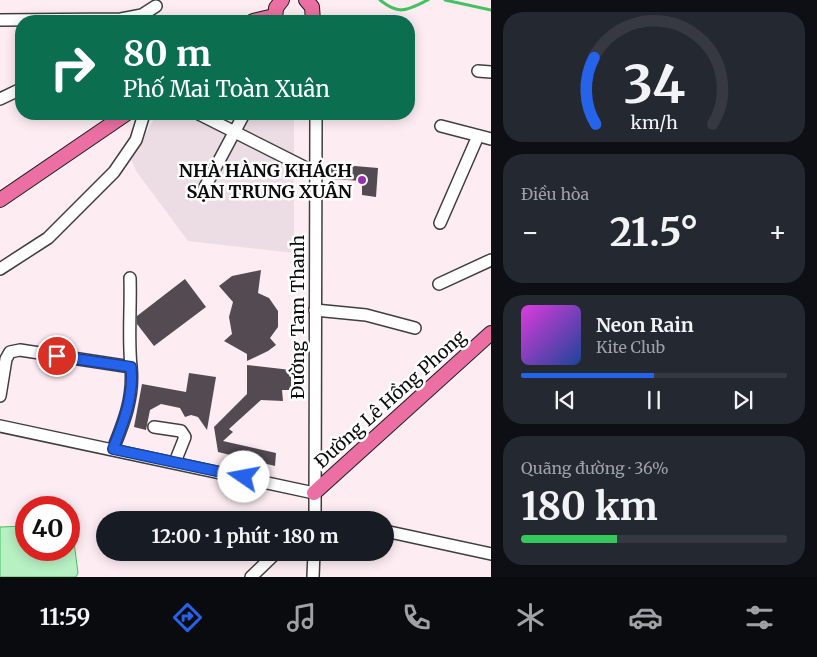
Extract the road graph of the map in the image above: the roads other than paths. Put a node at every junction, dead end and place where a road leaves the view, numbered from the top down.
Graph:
1 (282, 0) edge
2 (306, 0) edge
3 (156, 6) dead end
4 (142, 15) edge
5 (275, 15) edge
6 (313, 15) edge
7 (0, 20) edge
8 (15, 20) edge
9 (478, 71) dead end
10 (491, 72) edge
11 (15, 92) edge
12 (0, 99) edge
13 (117, 120) edge
14 (142, 120) edge
15 (211, 120) edge
16 (241, 120) edge
17 (316, 120) edge
18 (441, 126) dead end
19 (234, 132) junction
20 (478, 136) junction
21 (491, 139) edge
22 (316, 173) junction
23 (205, 186) dead end
24 (0, 200) edge
25 (440, 223) dead end
26 (491, 260) edge
27 (0, 269) edge
28 (130, 278) dead end
29 (439, 284) dead end
30 (315, 310) junction
31 (415, 328) dead end
32 (491, 333) edge
33 (131, 367) junction
34 (0, 396) edge
35 (0, 426) edge
36 (154, 427) dead end
37 (113, 449) junction
38 (174, 462) junction
39 (314, 493) junction
40 (314, 511) edge
41 (394, 534) edge
42 (491, 554) edge
43 (267, 561) edge
44 (314, 561) edge
45 (250, 577) edge
46 (313, 577) edge

1 - 5 main road
2 - 6 main road
3 - 4 street
7 - 8 street
9 - 10 street
11 - 12 street
13 - 24 main road
14 - 27 street
15 - 19 street
16 - 19 street
17 - 22 street, Đường Tam Thanh
18 - 20 street
19 - 22 street
19 - 23 street
20 - 21 street
20 - 25 street
22 - 30 street, Đường Tam Thanh
26 - 29 street
28 - 33 street
30 - 31 street
30 - 39 street, Đường Tam Thanh
32 - 39 main road, Đường Lê Hồng Phong
33 - 34 street
33 - 37 street
35 - 37 street
36 - 38 street
37 - 38 street
38 - 39 street
39 - 40 street, Đường Tam Thanh
41 - 42 street
43 - 45 street
44 - 46 street

